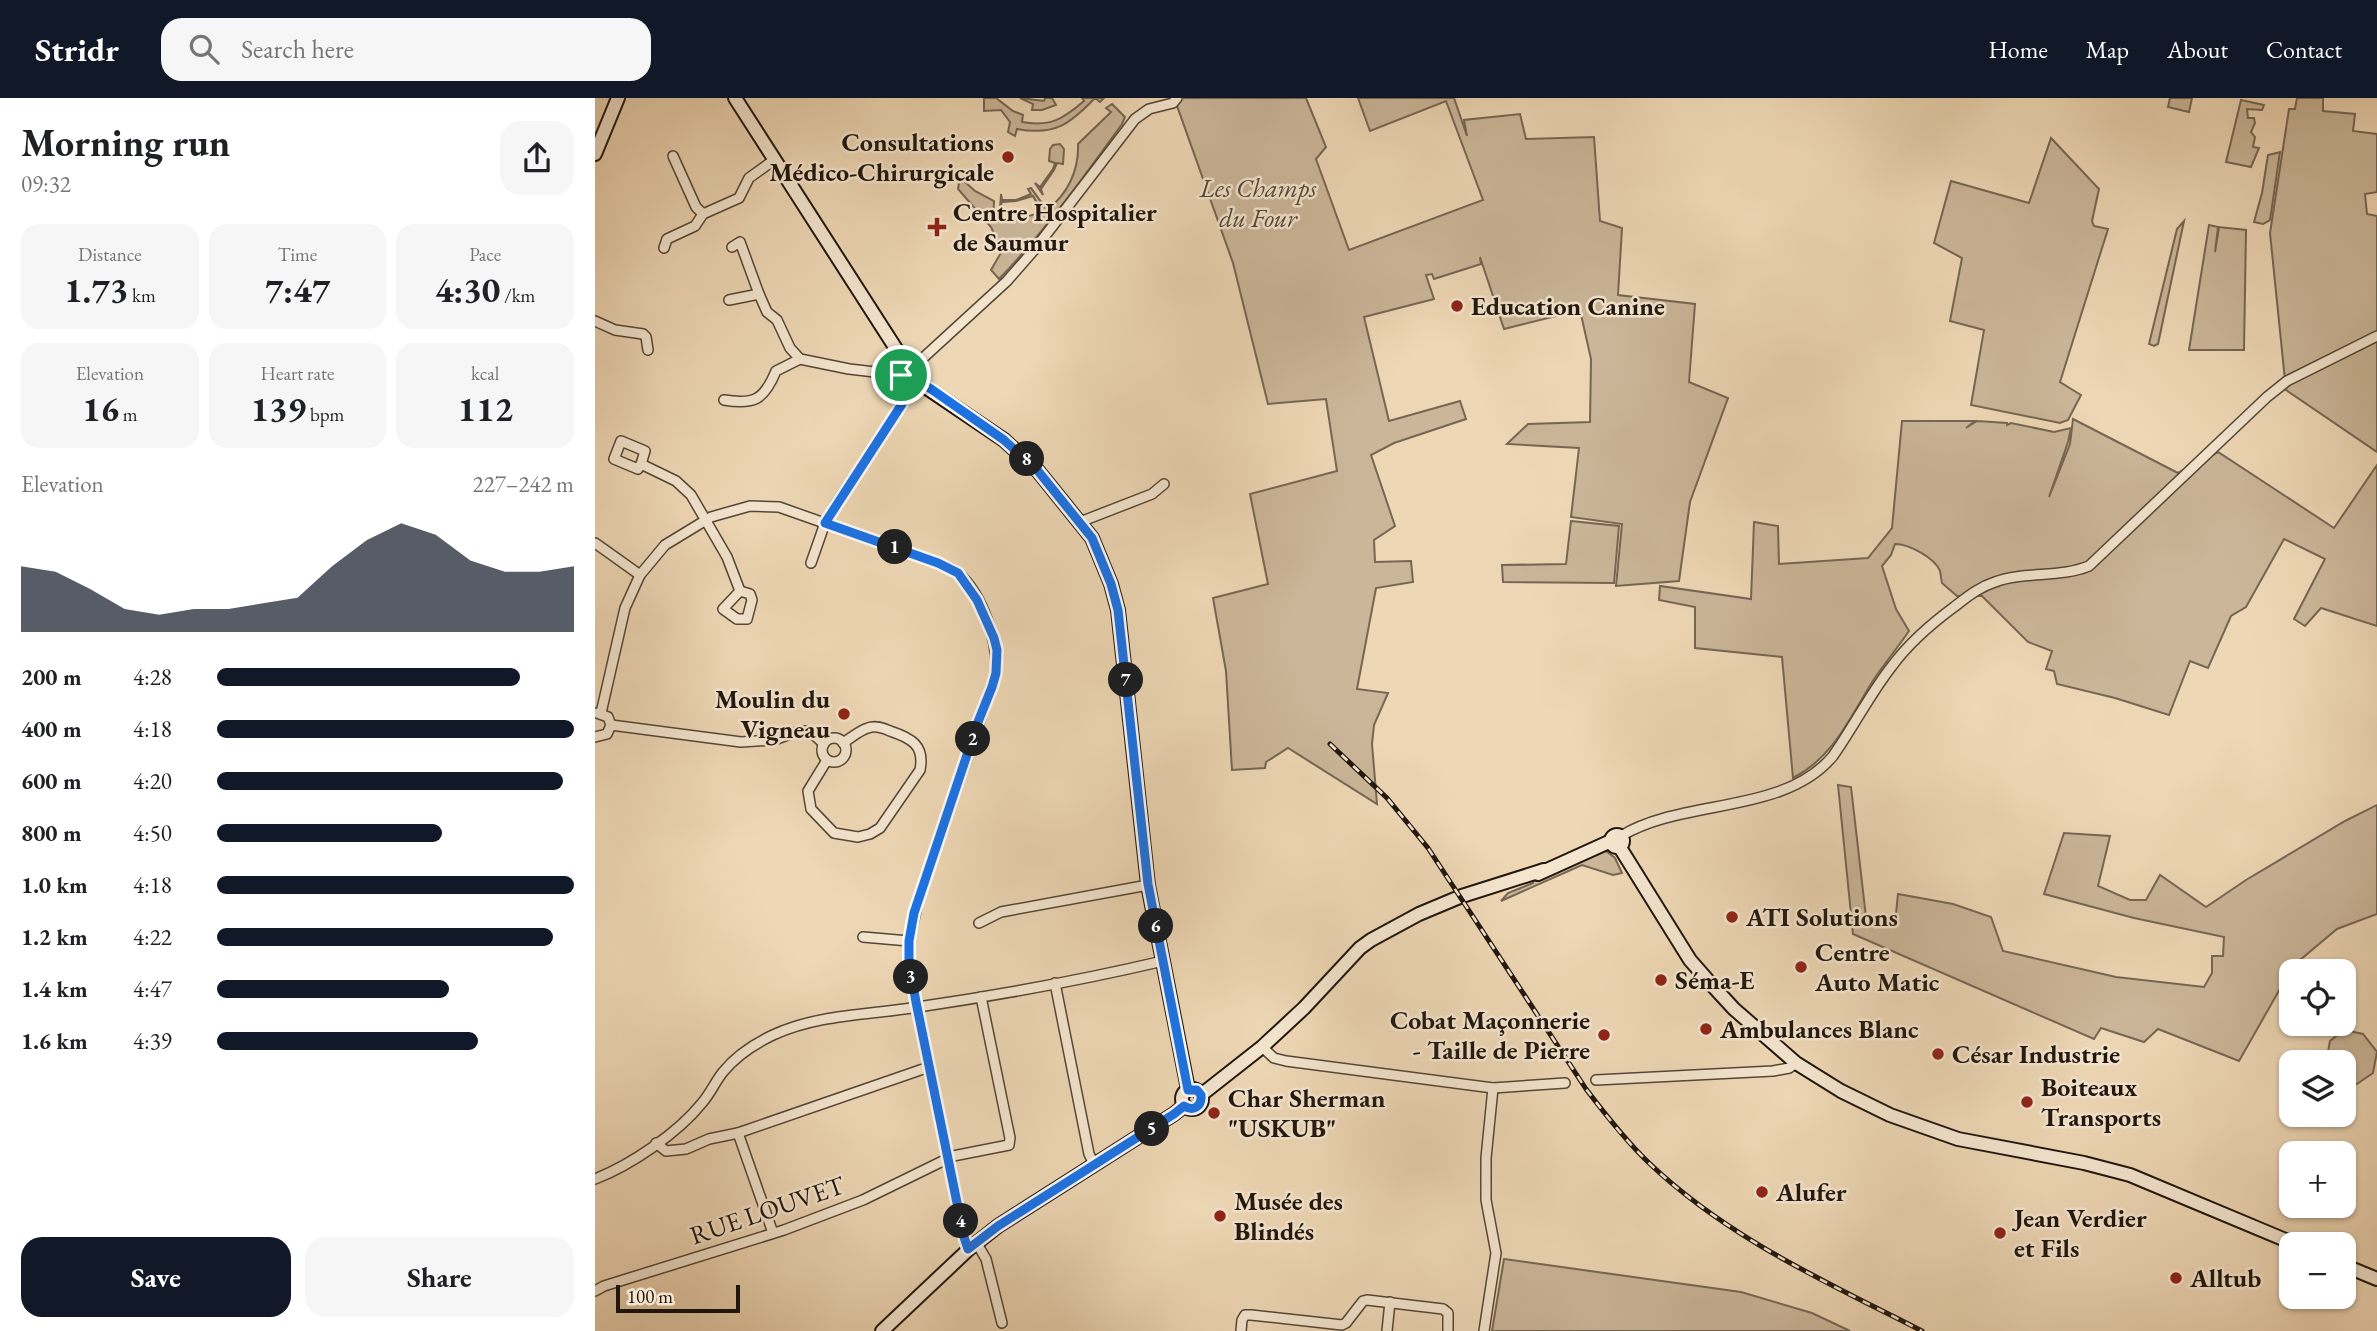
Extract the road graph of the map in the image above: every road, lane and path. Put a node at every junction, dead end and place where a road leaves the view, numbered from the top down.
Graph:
1 (618, 98) edge
2 (735, 98) edge
3 (1177, 98) edge
4 (595, 154) edge
5 (673, 156) dead end
6 (774, 160) junction
7 (703, 214) junction
8 (732, 247) dead end
9 (664, 248) dead end
10 (759, 294) junction
11 (729, 300) dead end
12 (595, 321) edge
13 (2377, 336) edge
14 (649, 350) dead end
15 (794, 360) junction
16 (909, 376) junction
17 (724, 400) dead end
18 (641, 464) dead end
19 (1164, 484) dead end
20 (704, 521) junction
21 (1080, 522) junction
22 (825, 523) junction
23 (595, 544) edge
24 (811, 563) dead end
25 (640, 575) junction
26 (740, 591) dead end
27 (598, 713) edge
28 (611, 725) junction
29 (595, 737) edge
30 (843, 743) junction
31 (824, 744) junction
32 (827, 760) junction
33 (1617, 841) junction
34 (1148, 884) junction
35 (979, 923) dead end
36 (863, 937) dead end
37 (909, 941) junction
38 (1163, 961) junction
39 (1055, 983) junction
40 (981, 997) junction
41 (917, 1008) junction
42 (1262, 1047) junction
43 (1796, 1063) junction
44 (929, 1067) junction
45 (1596, 1080) dead end
46 (1565, 1083) dead end
47 (1493, 1088) junction
48 (1188, 1090) junction
49 (1201, 1095) junction
50 (1184, 1106) junction
51 (739, 1133) junction
52 (656, 1143) junction
53 (947, 1158) junction
54 (1095, 1166) junction
55 (595, 1179) edge
56 (773, 1233) junction
57 (2279, 1237) edge
58 (972, 1246) junction
59 (2356, 1270) edge
60 (2377, 1279) edge
61 (595, 1292) edge
62 (1390, 1303) junction
63 (1002, 1322) dead end
64 (1299, 1326) edge
65 (883, 1331) edge
66 (1241, 1331) edge
67 (1387, 1331) edge
68 (1448, 1331) edge
69 (1484, 1331) edge

1 - 4 street
2 - 6 street
3 - 16 street
5 - 7 street
6 - 7 street
6 - 16 street
7 - 9 street
8 - 10 street
10 - 11 street
10 - 15 street
12 - 14 street
13 - 33 street
15 - 16 street
15 - 17 street
16 - 21 street
16 - 22 street
18 - 20 street
19 - 21 street
20 - 22 street
20 - 25 street
20 - 26 street
21 - 34 street
22 - 24 street
22 - 37 street
23 - 25 street
25 - 27 street
27 - 28 street
28 - 29 street
28 - 31 street
30 - 31 street
30 - 32 street
30 - 32 street
31 - 32 street
33 - 42 street
33 - 43 street
34 - 35 street
34 - 38 street
36 - 37 street
37 - 41 street
38 - 39 street
38 - 48 street
39 - 40 street
39 - 54 street
40 - 41 street
40 - 53 street, RUE LOUVET
41 - 44 street
41 - 52 street
42 - 47 street
42 - 49 street
43 - 45 street
43 - 57 street
44 - 51 street
44 - 53 street
46 - 47 street
47 - 69 street
48 - 49 street
48 - 50 street
49 - 50 street
50 - 54 street
51 - 52 street
51 - 56 street
52 - 55 street
53 - 56 street, RUE LOUVET
53 - 58 street
54 - 58 street
56 - 61 street, RUE LOUVET
58 - 63 street
58 - 65 street
59 - 60 street
62 - 64 street
62 - 67 street
62 - 68 street
64 - 66 street

